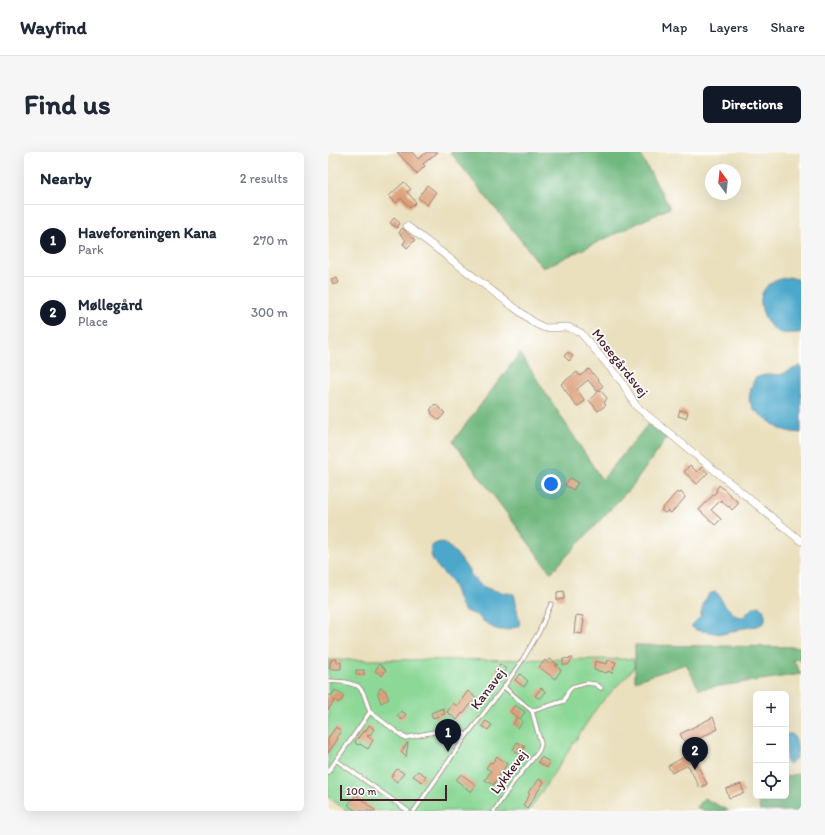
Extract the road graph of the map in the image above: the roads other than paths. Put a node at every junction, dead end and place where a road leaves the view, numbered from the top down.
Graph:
1 (407, 226) dead end
2 (801, 541) edge
3 (551, 604) dead end
4 (328, 681) edge
5 (504, 688) junction
6 (601, 688) dead end
7 (532, 711) junction
8 (370, 712) junction
9 (467, 735) junction
10 (336, 760) junction
11 (328, 772) edge
12 (408, 811) edge
13 (414, 811) edge
14 (494, 811) edge

1 - 2 street, Mosegårdsvej
3 - 5 lane, Kanavej
4 - 8 lane
5 - 7 lane
5 - 9 lane, Kanavej
6 - 7 lane
7 - 14 lane, Lykkevej
8 - 9 lane
8 - 10 lane
9 - 13 lane, Kanavej
10 - 11 lane
10 - 12 lane

